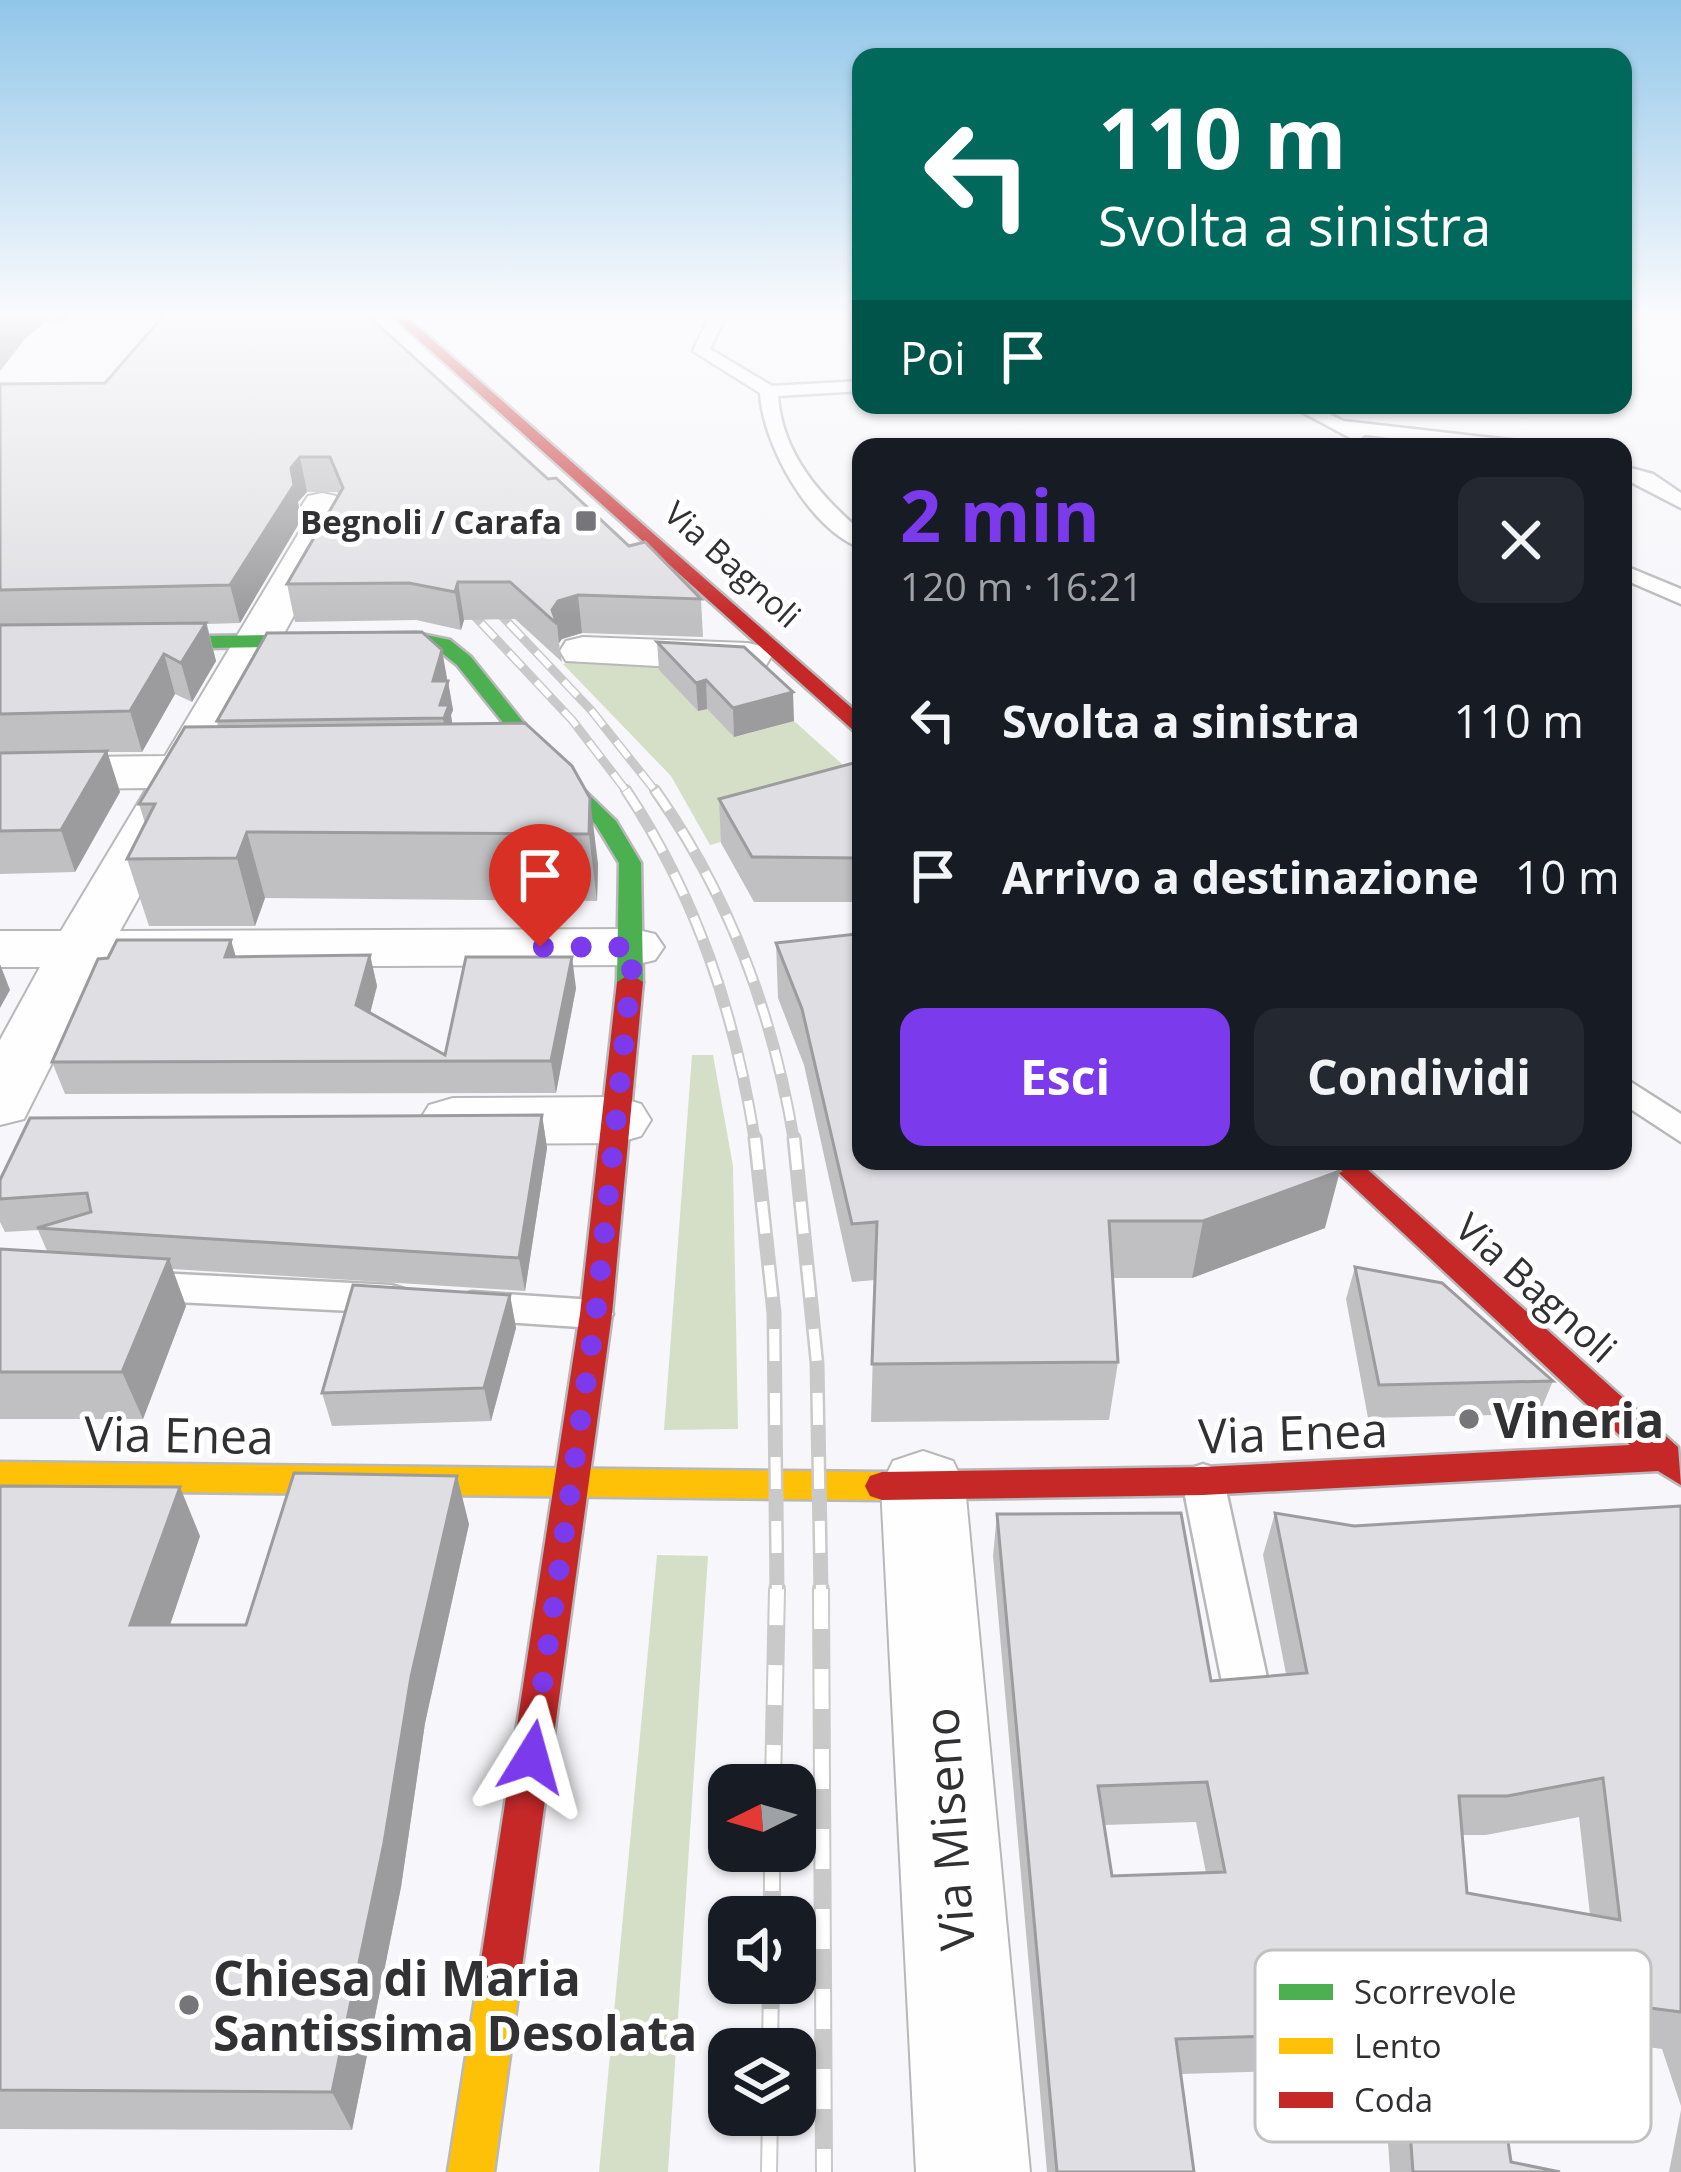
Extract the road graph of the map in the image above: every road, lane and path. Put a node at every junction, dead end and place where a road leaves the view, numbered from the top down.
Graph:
1 (510, 414) edge
2 (774, 414) edge
3 (1317, 414) edge
4 (1338, 425) junction
5 (1362, 438) edge
6 (1445, 438) edge
7 (1632, 474) edge
8 (1681, 502) edge
9 (322, 505) dead end
10 (852, 535) edge
11 (1632, 576) edge
12 (1681, 597) edge
13 (256, 643) junction
14 (0, 645) edge
15 (584, 651) dead end
16 (785, 658) junction
17 (852, 719) edge
18 (548, 766) junction
19 (476, 767) edge
20 (262, 770) edge
21 (183, 772) junction
22 (0, 775) edge
23 (634, 947) junction
24 (0, 949) edge
25 (80, 949) junction
26 (1632, 1095) edge
27 (16, 1116) edge
28 (617, 1120) junction
29 (401, 1121) edge
30 (1681, 1131) edge
31 (1350, 1170) edge
32 (90, 1283) edge
33 (596, 1313) junction
34 (1673, 1464) edge
35 (0, 1476) edge
36 (1203, 1481) junction
37 (573, 1484) junction
38 (923, 1486) junction
39 (1244, 1682) edge
40 (471, 2172) edge
41 (973, 2172) edge

1 - 16 street, Via Bagnoli
2 - 10 lane
3 - 4 lane
4 - 5 lane
4 - 6 lane
7 - 8 lane
9 - 13 street
11 - 12 lane
13 - 14 street
13 - 18 street
13 - 21 street
15 - 16 street
16 - 17 street, Via Bagnoli
18 - 19 street
18 - 23 street
20 - 21 street
21 - 22 street
21 - 25 street
23 - 25 street
23 - 28 street
24 - 25 street
25 - 27 street
26 - 30 lane
28 - 29 street
28 - 33 street
31 - 34 street, Via Bagnoli
32 - 33 lane
33 - 37 street
34 - 36 street, Via Enea
35 - 37 street, Via Enea
36 - 38 street, Via Enea
36 - 39 lane
37 - 38 street, Via Enea
37 - 40 street
38 - 41 street, Via Miseno

